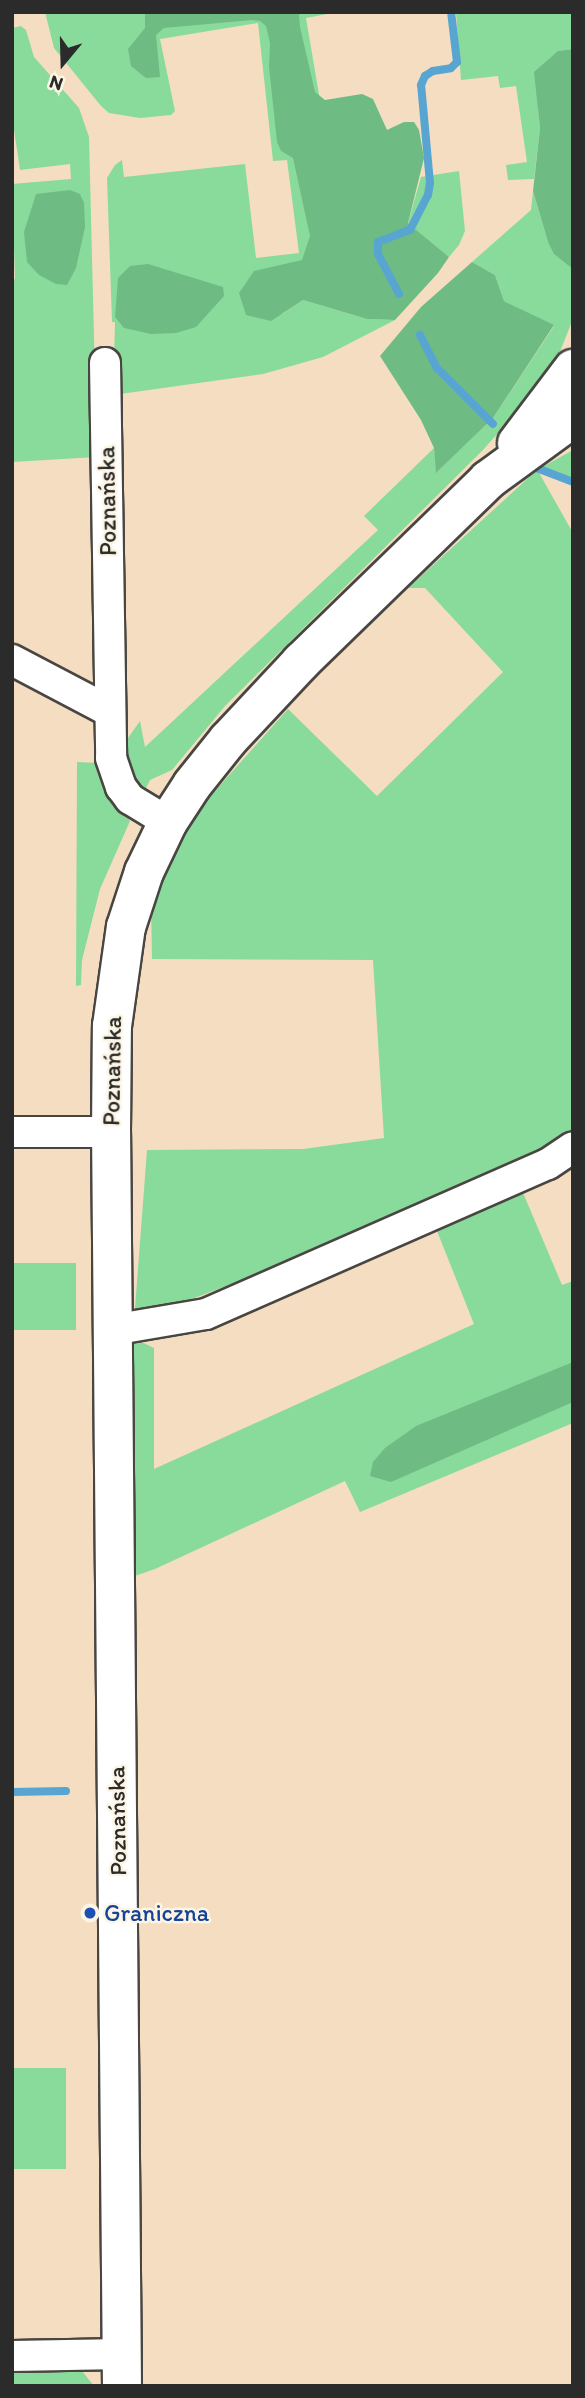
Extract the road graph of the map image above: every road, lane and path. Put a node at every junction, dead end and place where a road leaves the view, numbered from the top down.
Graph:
1 (105, 363) dead end
2 (573, 369) edge
3 (573, 418) edge
4 (488, 480) junction
5 (12, 660) edge
6 (109, 711) junction
7 (168, 822) junction
8 (12, 1132) edge
9 (111, 1132) junction
10 (573, 1147) edge
11 (112, 1330) junction
12 (12, 2356) edge
13 (122, 2370) edge

1 - 6 street, Poznańska
2 - 4 main road, Poznańska
3 - 4 main road, Poznańska
4 - 7 main road, Poznańska
5 - 6 street
6 - 7 street, Poznańska
7 - 9 main road, Poznańska
8 - 9 street
9 - 11 main road, Poznańska
10 - 11 street
11 - 13 main road, Poznańska
12 - 13 street

